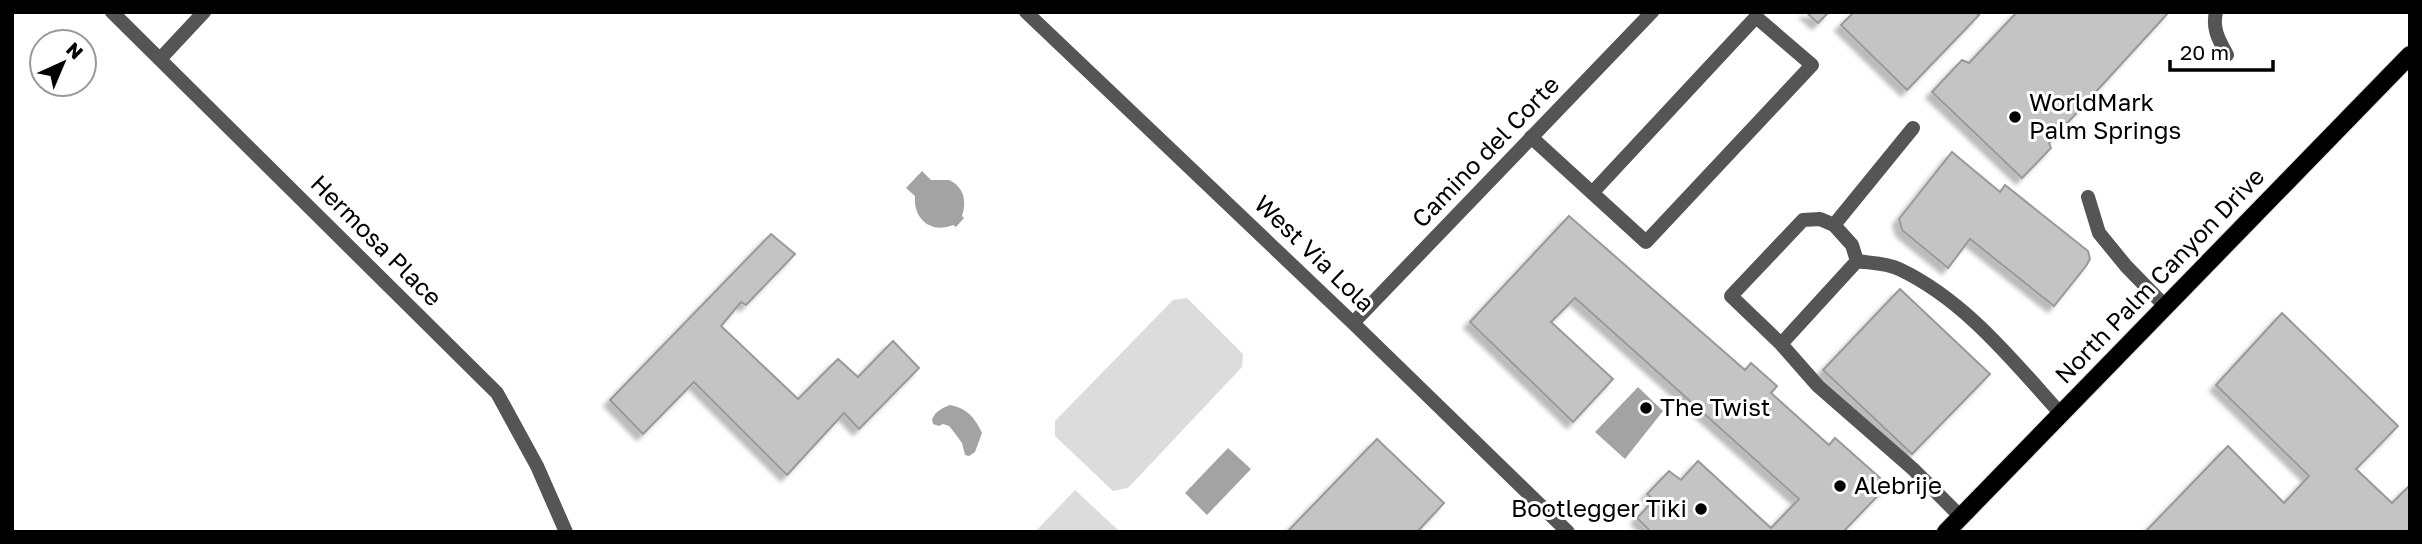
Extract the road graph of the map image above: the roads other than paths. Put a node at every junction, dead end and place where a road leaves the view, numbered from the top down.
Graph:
1 (112, 12) edge
2 (204, 12) edge
3 (1026, 12) edge
4 (1652, 12) edge
5 (2216, 12) edge
6 (1753, 15) edge
7 (2227, 55) dead end
8 (2410, 55) edge
9 (161, 58) junction
10 (1913, 128) dead end
11 (1531, 137) junction
12 (1592, 194) junction
13 (2088, 197) dead end
14 (1834, 225) junction
15 (1857, 261) junction
16 (2165, 306) junction
17 (1353, 323) junction
18 (1782, 344) junction
19 (2061, 414) junction
20 (1961, 517) junction
21 (566, 532) edge
22 (1568, 532) edge
23 (1946, 532) edge

1 - 9 street, Hermosa Place
2 - 9 street
3 - 17 street, West Via Lola
4 - 11 street, Camino del Corte
5 - 7 street
6 - 12 street
6 - 12 street
8 - 16 main road, North Palm Canyon Drive
9 - 21 street, Hermosa Place
10 - 14 street
11 - 12 street
11 - 17 street, Camino del Corte
13 - 16 street
14 - 15 street
14 - 18 street
15 - 18 street
15 - 19 street
16 - 19 main road, North Palm Canyon Drive
17 - 22 street, West Via Lola
18 - 20 street
19 - 20 main road, North Palm Canyon Drive
20 - 23 main road, North Palm Canyon Drive

